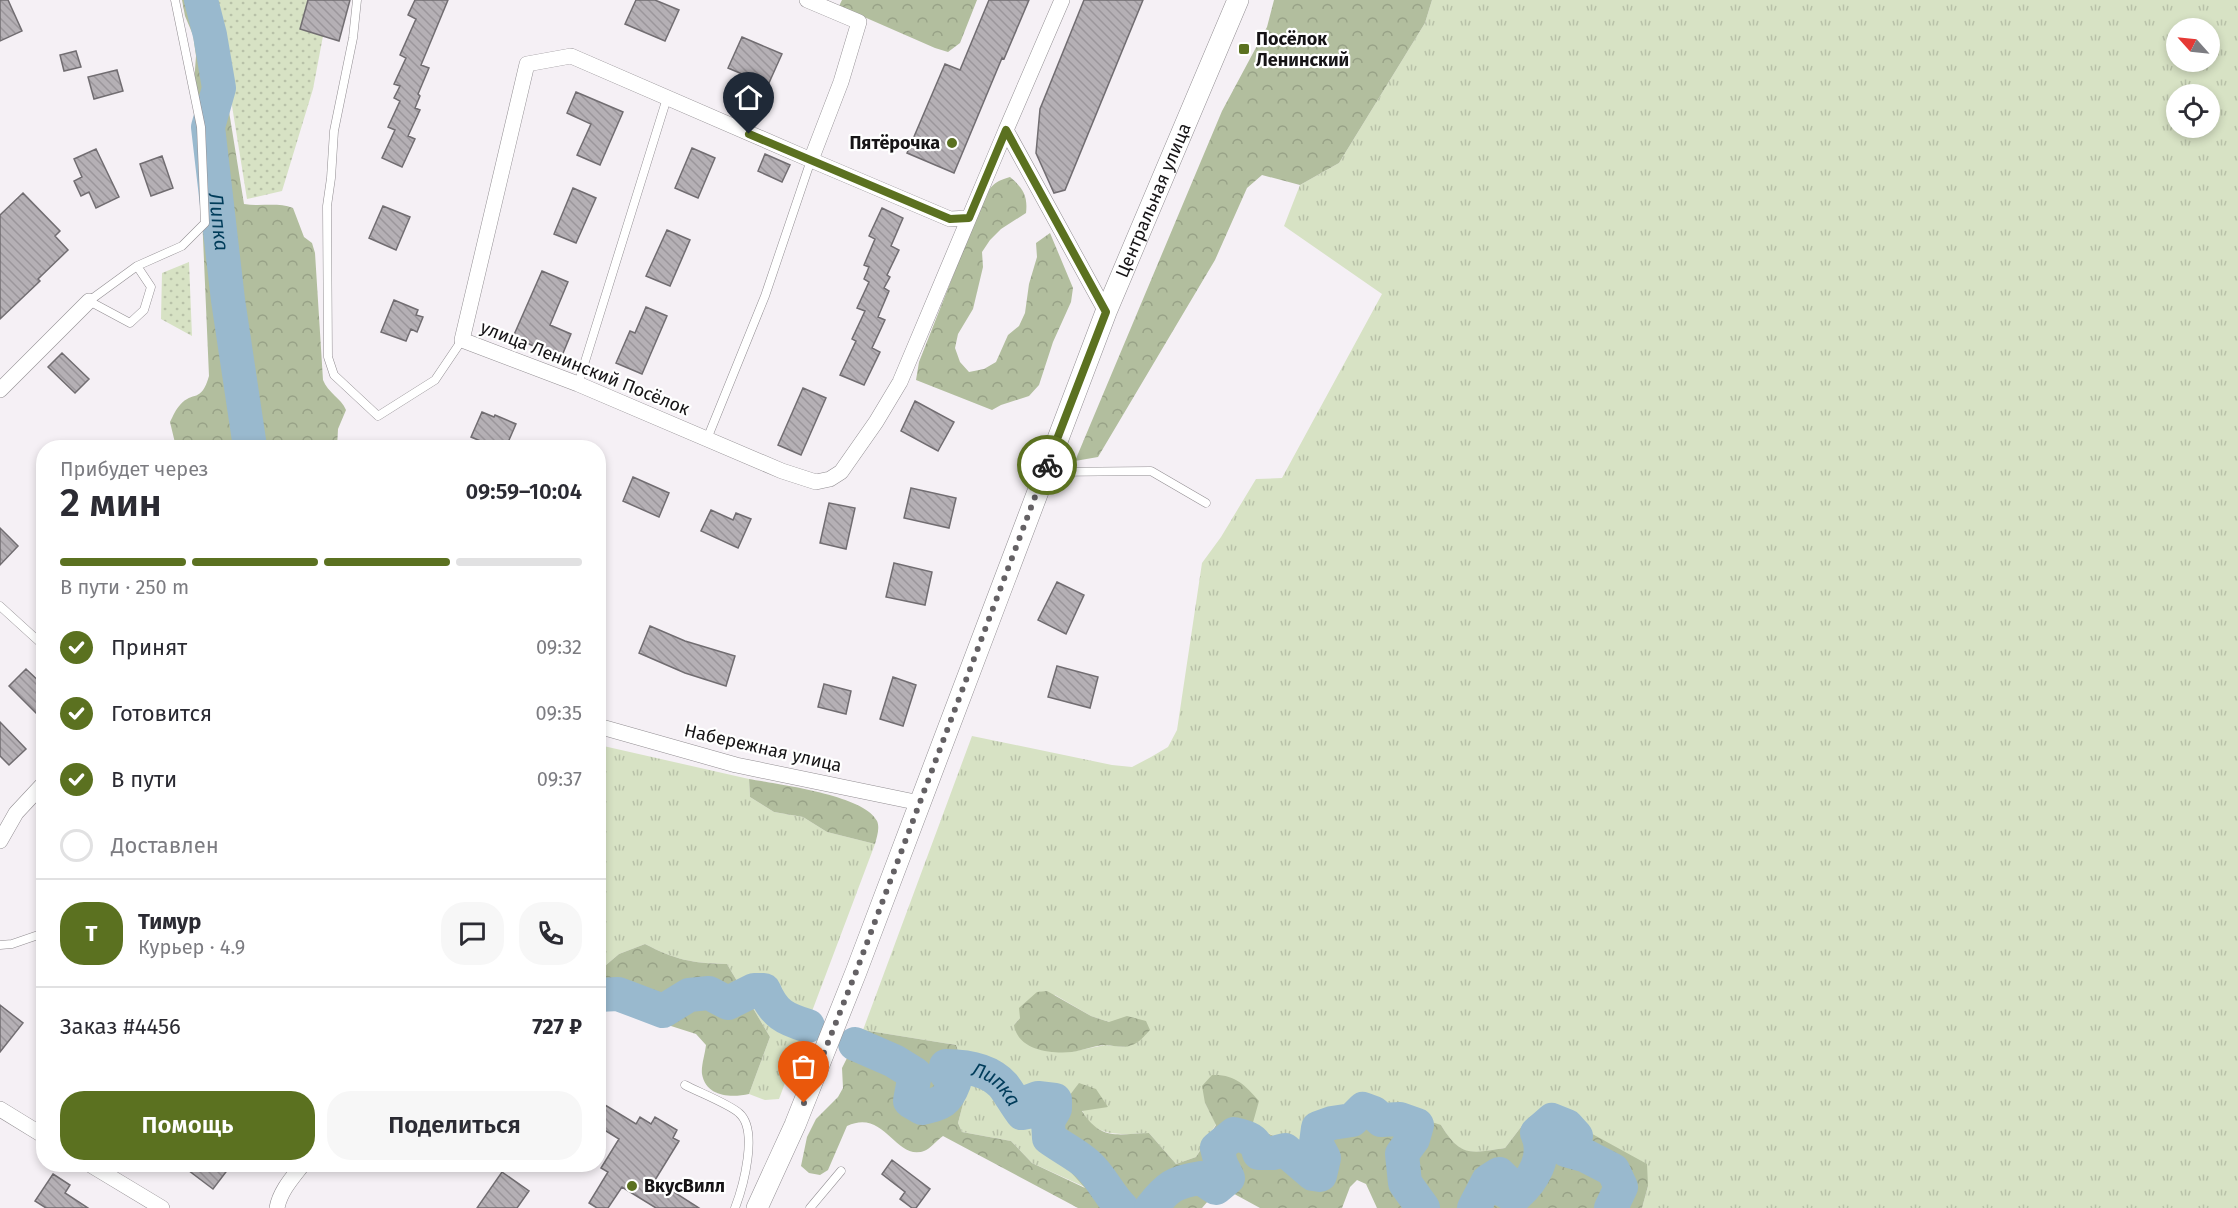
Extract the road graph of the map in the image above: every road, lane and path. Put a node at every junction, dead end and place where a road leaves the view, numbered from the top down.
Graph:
1 (175, 0) edge
2 (357, 0) edge
3 (807, 0) edge
4 (1062, 0) edge
5 (1238, 0) edge
6 (667, 98) junction
7 (1006, 130) junction
8 (811, 160) junction
9 (969, 218) junction
10 (137, 266) junction
11 (89, 301) junction
12 (1106, 312) junction
13 (462, 340) junction
14 (578, 384) junction
15 (0, 390) edge
16 (707, 439) junction
17 (1044, 472) junction
18 (1206, 503) dead end
19 (0, 606) edge
20 (36, 639) edge
21 (606, 728) edge
22 (36, 792) edge
23 (920, 802) junction
24 (0, 841) edge
25 (36, 936) edge
26 (0, 945) edge
27 (685, 1084) dead end
28 (0, 1109) edge
29 (36, 1131) edge
30 (842, 1171) dead end
31 (102, 1172) edge
32 (297, 1172) edge
33 (162, 1208) edge
34 (277, 1208) edge
35 (735, 1208) edge
36 (757, 1208) edge
37 (810, 1208) edge

1 - 10 lane
2 - 13 lane
3 - 8 street
4 - 7 street, улица Ленинский Посёлок
5 - 12 main road, Центральная улица
6 - 8 street, улица Ленинский Посёлок
6 - 13 street, улица Ленинский Посёлок
6 - 14 lane
7 - 9 street, улица Ленинский Посёлок
7 - 12 street
8 - 9 street, улица Ленинский Посёлок
8 - 16 lane
9 - 16 street, улица Ленинский Посёлок
10 - 11 lane
10 - 11 lane
11 - 15 street
12 - 17 main road, Центральная улица
13 - 14 street, улица Ленинский Посёлок
14 - 16 street, улица Ленинский Посёлок
17 - 18 lane
17 - 23 main road, Центральная улица
19 - 20 lane
21 - 23 street, Набережная улица
22 - 24 street
23 - 36 main road, Центральная улица
25 - 26 lane
27 - 35 lane
28 - 29 street
30 - 37 lane
31 - 33 street
32 - 34 street

